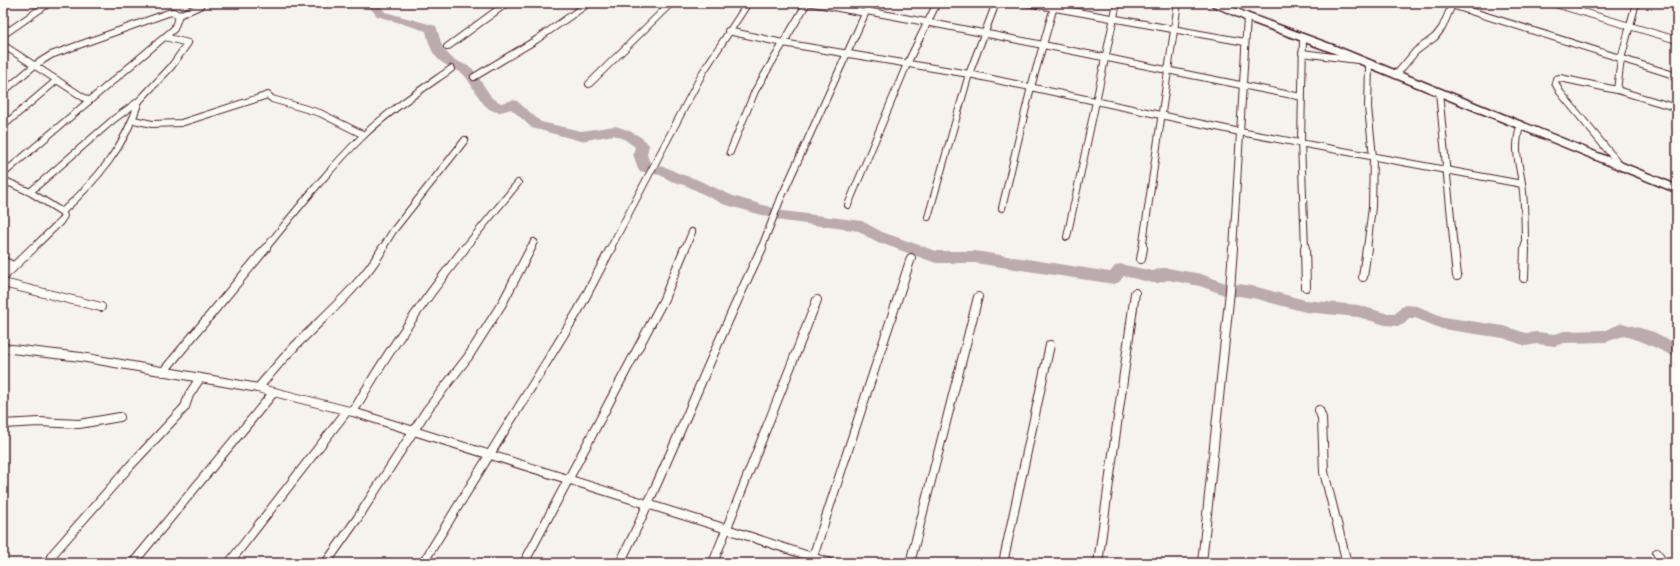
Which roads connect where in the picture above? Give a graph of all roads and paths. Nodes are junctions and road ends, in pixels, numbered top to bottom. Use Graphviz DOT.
graph roads {
  1 [pos="48,3"];
  2 [pos="202,3"];
  3 [pos="507,3"];
  4 [pos="589,3"];
  5 [pos="671,3"];
  6 [pos="748,3"];
  7 [pos="807,3"];
  8 [pos="812,3"];
  9 [pos="870,3"];
  10 [pos="937,3"];
  11 [pos="996,3"];
  12 [pos="1027,3"];
  13 [pos="1116,3"];
  14 [pos="1178,3"];
  15 [pos="1215,3"];
  16 [pos="1445,3"];
  17 [pos="1552,3"];
  18 [pos="1636,3"];
  19 [pos="1054,5"];
  20 [pos="1223,5"];
  21 [pos="1452,5"];
  22 [pos="865,12"];
  23 [pos="179,15"];
  24 [pos="1247,17"];
  25 [pos="1113,19"];
  26 [pos="928,23"];
  27 [pos="3,24"];
  28 [pos="1630,26"];
  29 [pos="1175,30"];
  30 [pos="8,31"];
  31 [pos="728,31"];
  32 [pos="985,32"];
  33 [pos="3,35"];
  34 [pos="165,37"];
  35 [pos="1303,38"];
  36 [pos="1677,40"];
  37 [pos="1245,42"];
  38 [pos="783,43"];
  39 [pos="3,45"];
  40 [pos="1043,45"];
  41 [pos="447,47"];
  42 [pos="846,53"];
  43 [pos="1302,53"];
  44 [pos="1105,58"];
  45 [pos="1621,59"];
  46 [pos="1359,60"];
  47 [pos="907,64"];
  48 [pos="1370,64"];
  49 [pos="35,65"];
  50 [pos="451,69"];
  51 [pos="1169,71"];
  52 [pos="969,74"];
  53 [pos="1396,75"];
  54 [pos="1677,76"];
  55 [pos="474,78"];
  56 [pos="57,80"];
  57 [pos="589,84"];
  58 [pos="1243,86"];
  59 [pos="1031,87"];
  60 [pos="1617,90"];
  61 [pos="3,92"];
  62 [pos="1439,92"];
  63 [pos="1302,96"];
  64 [pos="89,101"];
  65 [pos="139,101"];
  66 [pos="1097,101"];
  67 [pos="1677,108"];
  68 [pos="1162,114"];
  69 [pos="134,120"];
  70 [pos="1520,125"];
  71 [pos="3,126"];
  72 [pos="1240,132"];
  73 [pos="364,135"];
  74 [pos="465,140"];
  75 [pos="1301,142"];
  76 [pos="730,152"];
  77 [pos="1373,157"];
  78 [pos="1620,166"];
  79 [pos="1447,170"];
  80 [pos="3,174"];
  81 [pos="3,180"];
  82 [pos="518,183"];
  83 [pos="1522,184"];
  84 [pos="1677,189"];
  85 [pos="30,192"];
  86 [pos="848,206"];
  87 [pos="1002,208"];
  88 [pos="62,212"];
  89 [pos="928,217"];
  90 [pos="692,232"];
  91 [pos="1066,237"];
  92 [pos="534,242"];
  93 [pos="911,258"];
  94 [pos="1141,259"];
  95 [pos="3,261"];
  96 [pos="13,266"];
  97 [pos="1457,276"];
  98 [pos="3,277"];
  99 [pos="1363,278"];
  100 [pos="1524,278"];
  101 [pos="3,283"];
  102 [pos="1306,287"];
  103 [pos="1135,293"];
  104 [pos="978,297"];
  105 [pos="817,300"];
  106 [pos="101,307"];
  107 [pos="1050,346"];
  108 [pos="3,348"];
  109 [pos="163,372"];
  110 [pos="200,378"];
  111 [pos="258,388"];
  112 [pos="274,392"];
  113 [pos="1318,410"];
  114 [pos="350,411"];
  115 [pos="120,417"];
  116 [pos="3,424"];
  117 [pos="413,432"];
  118 [pos="489,454"];
  119 [pos="569,479"];
  120 [pos="649,504"];
  121 [pos="727,529"];
  122 [pos="1657,553"];
  123 [pos="812,560"];
  124 [pos="48,563"];
  125 [pos="134,563"];
  126 [pos="229,563"];
  127 [pos="326,563"];
  128 [pos="423,563"];
  129 [pos="524,563"];
  130 [pos="620,563"];
  131 [pos="713,563"];
  132 [pos="830,563"];
  133 [pos="910,563"];
  134 [pos="1002,563"];
  135 [pos="1098,563"];
  136 [pos="1202,563"];
  137 [pos="1347,563"];
  138 [pos="1663,563"];
  1 -- 30 [label="street"];
  2 -- 23 [label="street"];
  3 -- 41 [label="street"];
  4 -- 55 [label="street"];
  5 -- 57 [label="street"];
  6 -- 31 [label="street"];
  7 -- 38 [label="street"];
  8 -- 22 [label="street"];
  9 -- 22 [label="street"];
  10 -- 26 [label="street"];
  11 -- 32 [label="street"];
  12 -- 19 [label="street"];
  13 -- 25 [label="street"];
  14 -- 29 [label="street"];
  15 -- 20 [label="street"];
  16 -- 21 [label="street"];
  17 -- 28 [label="street"];
  18 -- 28 [label="street"];
  19 -- 25 [label="street"];
  19 -- 40 [label="street"];
  20 -- 24 [label="street"];
  21 -- 45 [label="street"];
  21 -- 53 [label="street"];
  22 -- 26 [label="street"];
  22 -- 42 [label="street"];
  23 -- 34 [label="street"];
  23 -- 49 [label="street"];
  24 -- 35 [label="street"];
  24 -- 37 [label="street"];
  25 -- 29 [label="street"];
  25 -- 44 [label="street"];
  26 -- 32 [label="street"];
  26 -- 47 [label="street"];
  27 -- 30 [label="street"];
  28 -- 36 [label="street"];
  28 -- 45 [label="street"];
  29 -- 37 [label="street"];
  29 -- 51 [label="street"];
  30 -- 33 [label="street"];
  31 -- 38 [label="street"];
  31 -- 118 [label="street"];
  32 -- 40 [label="street"];
  32 -- 52 [label="street"];
  34 -- 64 [label="street"];
  34 -- 65 [label="street"];
  35 -- 43 [label="street"];
  35 -- 46 [label="street"];
  37 -- 58 [label="street"];
  38 -- 42 [label="street"];
  38 -- 76 [label="street"];
  39 -- 49 [label="street"];
  40 -- 44 [label="street"];
  40 -- 59 [label="street"];
  42 -- 47 [label="street"];
  42 -- 120 [label="street"];
  43 -- 46 [label="street"];
  43 -- 63 [label="street"];
  44 -- 51 [label="street"];
  44 -- 66 [label="street"];
  45 -- 54 [label="street"];
  45 -- 60 [label="street"];
  46 -- 48 [label="street"];
  47 -- 52 [label="street"];
  47 -- 86 [label="street"];
  48 -- 53 [label="street"];
  48 -- 77 [label="street"];
  49 -- 56 [label="street"];
  49 -- 61 [label="street"];
  50 -- 73 [label="street"];
  51 -- 58 [label="street"];
  51 -- 68 [label="street"];
  52 -- 59 [label="street"];
  52 -- 89 [label="street"];
  53 -- 62 [label="street"];
  56 -- 64 [label="street"];
  56 -- 71 [label="street"];
  58 -- 63 [label="street"];
  58 -- 72 [label="street"];
  59 -- 66 [label="street"];
  59 -- 87 [label="street"];
  60 -- 67 [label="street"];
  60 -- 78 [label="street"];
  62 -- 70 [label="street"];
  62 -- 79 [label="street"];
  63 -- 75 [label="street"];
  64 -- 80 [label="street"];
  65 -- 69 [label="street"];
  65 -- 85 [label="street"];
  66 -- 68 [label="street"];
  66 -- 91 [label="street"];
  68 -- 72 [label="street"];
  68 -- 94 [label="street"];
  69 -- 73 [label="street"];
  69 -- 88 [label="street"];
  70 -- 78 [label="street"];
  70 -- 83 [label="street"];
  72 -- 75 [label="street"];
  72 -- 136 [label="street"];
  73 -- 109 [label="street"];
  74 -- 111 [label="street"];
  75 -- 77 [label="street"];
  75 -- 102 [label="street"];
  77 -- 79 [label="street"];
  77 -- 99 [label="street"];
  78 -- 84 [label="street"];
  79 -- 83 [label="street"];
  79 -- 97 [label="street"];
  81 -- 85 [label="street"];
  82 -- 114 [label="street"];
  83 -- 100 [label="street"];
  85 -- 88 [label="street"];
  88 -- 96 [label="street"];
  90 -- 119 [label="street"];
  92 -- 117 [label="street"];
  93 -- 123 [label="street"];
  95 -- 96 [label="street"];
  96 -- 98 [label="street"];
  101 -- 106 [label="street"];
  103 -- 135 [label="street"];
  104 -- 133 [label="street"];
  105 -- 121 [label="street"];
  107 -- 134 [label="street"];
  108 -- 109 [label="street"];
  109 -- 110 [label="street"];
  110 -- 111 [label="street"];
  110 -- 124 [label="street"];
  111 -- 112 [label="street"];
  112 -- 114 [label="street"];
  112 -- 125 [label="street"];
  113 -- 137 [label="street"];
  114 -- 117 [label="street"];
  114 -- 126 [label="street"];
  115 -- 116 [label="street"];
  117 -- 118 [label="street"];
  117 -- 127 [label="street"];
  118 -- 119 [label="street"];
  118 -- 128 [label="street"];
  119 -- 120 [label="street"];
  119 -- 129 [label="street"];
  120 -- 121 [label="street"];
  120 -- 130 [label="street"];
  121 -- 123 [label="street"];
  121 -- 131 [label="street"];
  122 -- 138 [label="street"];
  123 -- 132 [label="street"];
}
